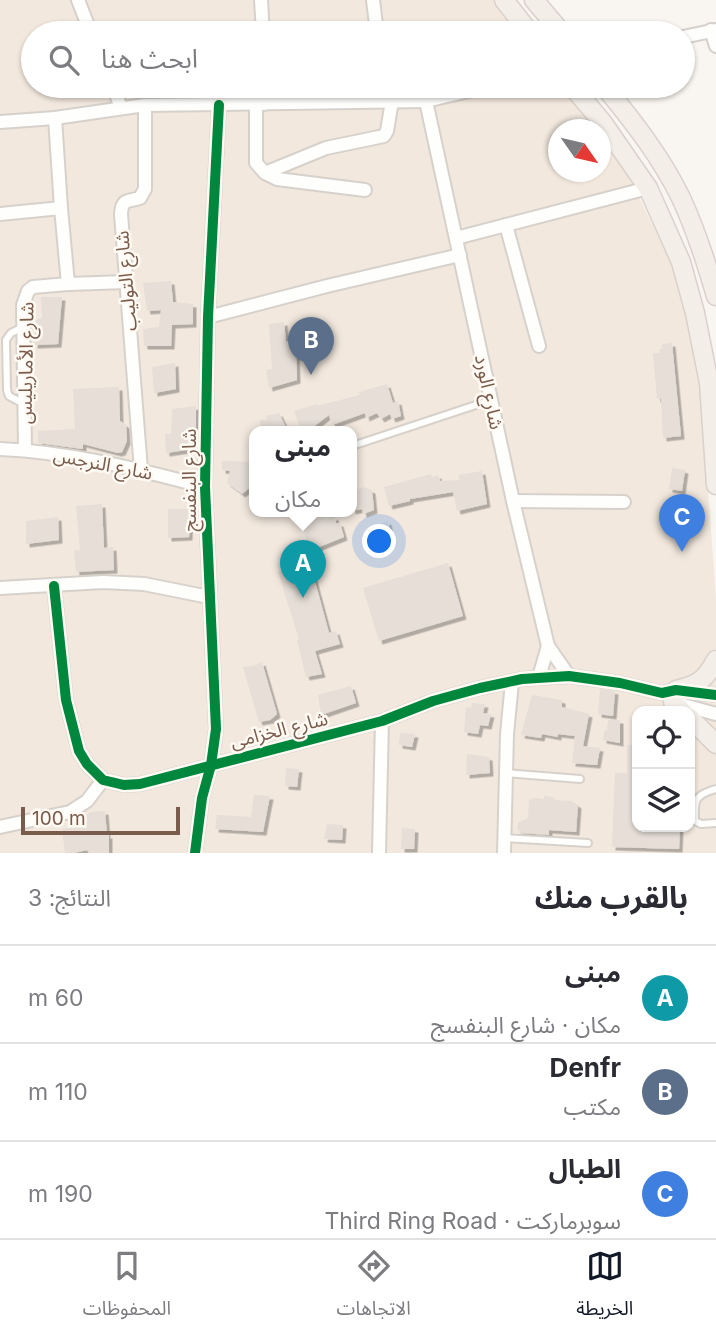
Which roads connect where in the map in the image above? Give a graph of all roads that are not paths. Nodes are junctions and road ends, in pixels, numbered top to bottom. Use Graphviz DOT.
graph roads {
  1 [pos="78,0"];
  2 [pos="261,0"];
  3 [pos="373,0"];
  4 [pos="504,0"];
  5 [pos="539,3"];
  6 [pos="86,21"];
  7 [pos="262,21"];
  8 [pos="376,21"];
  9 [pos="521,21"];
  10 [pos="553,21"];
  11 [pos="714,30"];
  12 [pos="695,34"];
  13 [pos="716,46"];
  14 [pos="117,98"];
  15 [pos="261,98"];
  16 [pos="405,98"];
  17 [pos="439,98"];
  18 [pos="582,98"];
  19 [pos="614,98"];
  20 [pos="408,100"];
  21 [pos="392,101"];
  22 [pos="426,101"];
  23 [pos="260,104"];
  24 [pos="145,105"];
  25 [pos="219,105"];
  26 [pos="121,108"];
  27 [pos="55,118"];
  28 [pos="0,122"];
  29 [pos="265,173"];
  30 [pos="648,188"];
  31 [pos="365,190"];
  32 [pos="61,208"];
  33 [pos="0,214"];
  34 [pos="506,225"];
  35 [pos="456,238"];
  36 [pos="460,255"];
  37 [pos="126,282"];
  38 [pos="68,284"];
  39 [pos="716,296"];
  40 [pos="208,317"];
  41 [pos="539,346"];
  42 [pos="491,400"];
  43 [pos="357,444"];
  44 [pos="0,449"];
  45 [pos="24,450"];
  46 [pos="141,470"];
  47 [pos="716,485"];
  48 [pos="205,487"];
  49 [pos="513,501"];
  50 [pos="624,502"];
  51 [pos="54,586"];
  52 [pos="0,588"];
  53 [pos="209,597"];
  54 [pos="548,646"];
  55 [pos="716,660"];
  56 [pos="569,676"];
  57 [pos="539,677"];
  58 [pos="512,682"];
  59 [pos="716,695"];
  60 [pos="673,699"];
  61 [pos="716,715"];
  62 [pos="382,721"];
  63 [pos="695,723"];
  64 [pos="716,744"];
  65 [pos="211,765"];
  66 [pos="506,773"];
  67 [pos="580,779"];
  68 [pos="103,780"];
  69 [pos="716,789"];
  70 [pos="716,823"];
  71 [pos="0,827"];
  72 [pos="505,838"];
  73 [pos="588,842"];
  74 [pos="195,853"];
  75 [pos="209,853"];
  76 [pos="379,853"];
  77 [pos="504,853"];
  1 -- 6 [label="street"];
  2 -- 7 [label="street"];
  3 -- 8 [label="street"];
  4 -- 9 [label="main road"];
  5 -- 10 [label="main road"];
  11 -- 12 [label="street"];
  11 -- 13 [label="street"];
  14 -- 26 [label="street"];
  15 -- 23 [label="street"];
  16 -- 20 [label="street"];
  17 -- 22 [label="street"];
  18 -- 30 [label="main road"];
  19 -- 39 [label="main road"];
  20 -- 21 [label="street"];
  20 -- 22 [label="street"];
  21 -- 23 [label="street"];
  21 -- 29 [label="street"];
  22 -- 35 [label="street, شارع الورد"];
  23 -- 25 [label="street"];
  23 -- 29 [label="street"];
  24 -- 25 [label="street"];
  24 -- 26 [label="street"];
  24 -- 37 [label="street, شارع التوليب"];
  25 -- 40 [label="street, شارع البنفسج"];
  26 -- 27 [label="street"];
  27 -- 28 [label="street"];
  27 -- 32 [label="street"];
  29 -- 31 [label="street"];
  30 -- 34 [label="street"];
  30 -- 47 [label="main road"];
  32 -- 33 [label="street"];
  32 -- 38 [label="street"];
  34 -- 35 [label="street"];
  34 -- 41 [label="street"];
  35 -- 36 [label="street, شارع الورد"];
  36 -- 40 [label="street"];
  36 -- 42 [label="street, شارع الورد"];
  37 -- 38 [label="street, شارع الأماريليس"];
  37 -- 46 [label="street, شارع التوليب"];
  38 -- 45 [label="street, شارع الأماريليس"];
  40 -- 48 [label="street, شارع البنفسج"];
  42 -- 43 [label="lane"];
  42 -- 49 [label="street, شارع الورد"];
  44 -- 45 [label="street, شارع النرجس"];
  45 -- 46 [label="street, شارع النرجس"];
  46 -- 48 [label="street, شارع النرجس"];
  48 -- 53 [label="street, شارع البنفسج"];
  49 -- 50 [label="street"];
  49 -- 54 [label="street, شارع الورد"];
  51 -- 52 [label="street"];
  51 -- 53 [label="street"];
  51 -- 68 [label="street"];
  53 -- 65 [label="street, شارع البنفسج"];
  54 -- 56 [label="street, شارع الورد"];
  54 -- 57 [label="street"];
  55 -- 60 [label="main road"];
  56 -- 57 [label="street, شارع الخزامى"];
  56 -- 60 [label="street, شارع الخزامى"];
  57 -- 58 [label="street, شارع الخزامى"];
  58 -- 62 [label="street, شارع الخزامى"];
  58 -- 66 [label="street"];
  59 -- 60 [label="street"];
  60 -- 61 [label="street"];
  62 -- 65 [label="street, شارع الخزامى"];
  62 -- 76 [label="street"];
  63 -- 64 [label="main road"];
  65 -- 68 [label="street, شارع الخزامى"];
  65 -- 74 [label="street, شارع البنفسج"];
  66 -- 67 [label="lane"];
  66 -- 72 [label="street"];
  68 -- 71 [label="street"];
  69 -- 70 [label="lane"];
  72 -- 73 [label="lane"];
  72 -- 77 [label="street"];
  74 -- 75 [label="street"];
}
